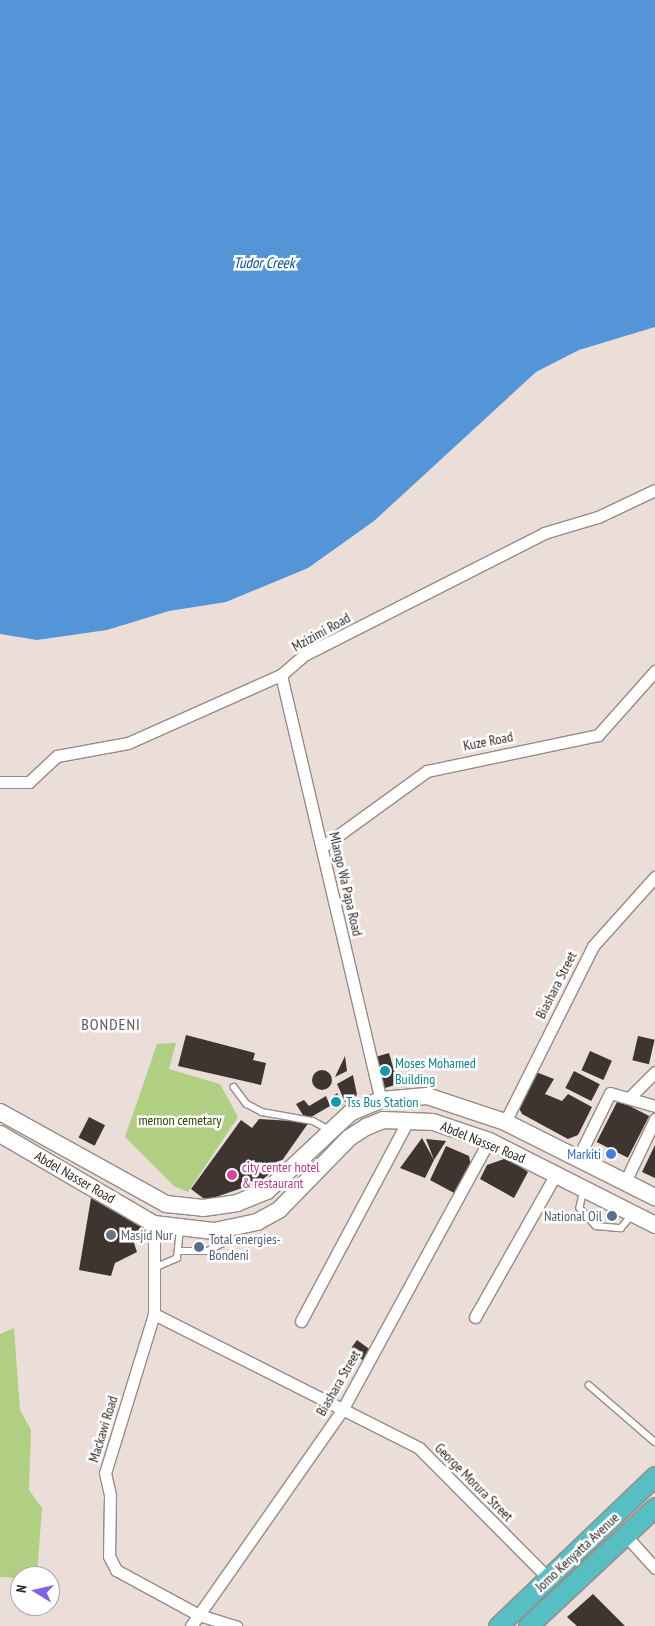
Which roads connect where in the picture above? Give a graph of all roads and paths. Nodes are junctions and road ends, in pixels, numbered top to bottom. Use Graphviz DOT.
graph roads {
  1 [pos="655,490"];
  2 [pos="655,671"];
  3 [pos="281,675"];
  4 [pos="0,782"];
  5 [pos="322,847"];
  6 [pos="655,877"];
  7 [pos="655,1072"];
  8 [pos="234,1087"];
  9 [pos="631,1096"];
  10 [pos="380,1100"];
  11 [pos="655,1106"];
  12 [pos="0,1112"];
  13 [pos="409,1119"];
  14 [pos="655,1119"];
  15 [pos="505,1122"];
  16 [pos="329,1130"];
  17 [pos="0,1134"];
  18 [pos="489,1141"];
  19 [pos="578,1158"];
  20 [pos="556,1174"];
  21 [pos="625,1182"];
  22 [pos="584,1188"];
  23 [pos="655,1197"];
  24 [pos="633,1214"];
  25 [pos="154,1224"];
  26 [pos="655,1225"];
  27 [pos="230,1228"];
  28 [pos="180,1230"];
  29 [pos="179,1251"];
  30 [pos="154,1268"];
  31 [pos="154,1314"];
  32 [pos="475,1317"];
  33 [pos="301,1321"];
  34 [pos="589,1385"];
  35 [pos="341,1412"];
  36 [pos="655,1442"];
  37 [pos="655,1476"];
  38 [pos="655,1507"];
  39 [pos="627,1537"];
  40 [pos="655,1568"];
  41 [pos="548,1578"];
  42 [pos="200,1616"];
  43 [pos="191,1626"];
  44 [pos="236,1626"];
  45 [pos="498,1626"];
  46 [pos="528,1626"];
  1 -- 3 [label="street, Mzizimi Road"];
  2 -- 5 [label="street, Kuze Road"];
  3 -- 4 [label="street, Mzizimi Road"];
  3 -- 5 [label="street, Mlango Wa Papa Road"];
  5 -- 10 [label="street, Mlango Wa Papa Road"];
  6 -- 15 [label="street, Biashara Street"];
  7 -- 9 [label="street"];
  8 -- 16 [label="lane"];
  9 -- 11 [label="street"];
  9 -- 19 [label="street"];
  10 -- 15 [label="main road, Abdel Nasser Road"];
  10 -- 16 [label="main road, Abdel Nasser Road"];
  12 -- 16 [label="main road, Abdel Nasser Road"];
  13 -- 18 [label="main road, Abdel Nasser Road"];
  13 -- 27 [label="main road, Abdel Nasser Road"];
  13 -- 33 [label="street"];
  14 -- 21 [label="street"];
  15 -- 19 [label="main road, Abdel Nasser Road"];
  17 -- 25 [label="main road, Abdel Nasser Road"];
  18 -- 20 [label="main road, Abdel Nasser Road"];
  18 -- 35 [label="street, Biashara Street"];
  19 -- 21 [label="main road, Abdel Nasser Road"];
  20 -- 22 [label="main road, Abdel Nasser Road"];
  20 -- 32 [label="street"];
  21 -- 23 [label="main road, Abdel Nasser Road"];
  22 -- 24 [label="main road, Abdel Nasser Road"];
  22 -- 24 [label="lane"];
  24 -- 26 [label="main road, Abdel Nasser Road"];
  25 -- 28 [label="main road, Abdel Nasser Road"];
  25 -- 30 [label="street, Mackawi Road"];
  27 -- 28 [label="main road, Abdel Nasser Road"];
  27 -- 29 [label="lane"];
  28 -- 29 [label="lane"];
  29 -- 30 [label="lane"];
  30 -- 31 [label="street, Mackawi Road"];
  31 -- 35 [label="street, George Morura Street"];
  31 -- 42 [label="street, Mackawi Road"];
  34 -- 36 [label="lane"];
  35 -- 41 [label="street, George Morura Street"];
  35 -- 42 [label="street, Biashara Street"];
  37 -- 41 [label="highway, Jomo Kenyatta Avenue"];
  38 -- 39 [label="highway, Jomo Kenyatta Avenue"];
  39 -- 40 [label="street"];
  39 -- 46 [label="highway, Jomo Kenyatta Avenue"];
  41 -- 45 [label="highway, Jomo Kenyatta Avenue"];
  42 -- 43 [label="street, Biashara Street"];
  42 -- 44 [label="street, Mackawi Road"];
}
